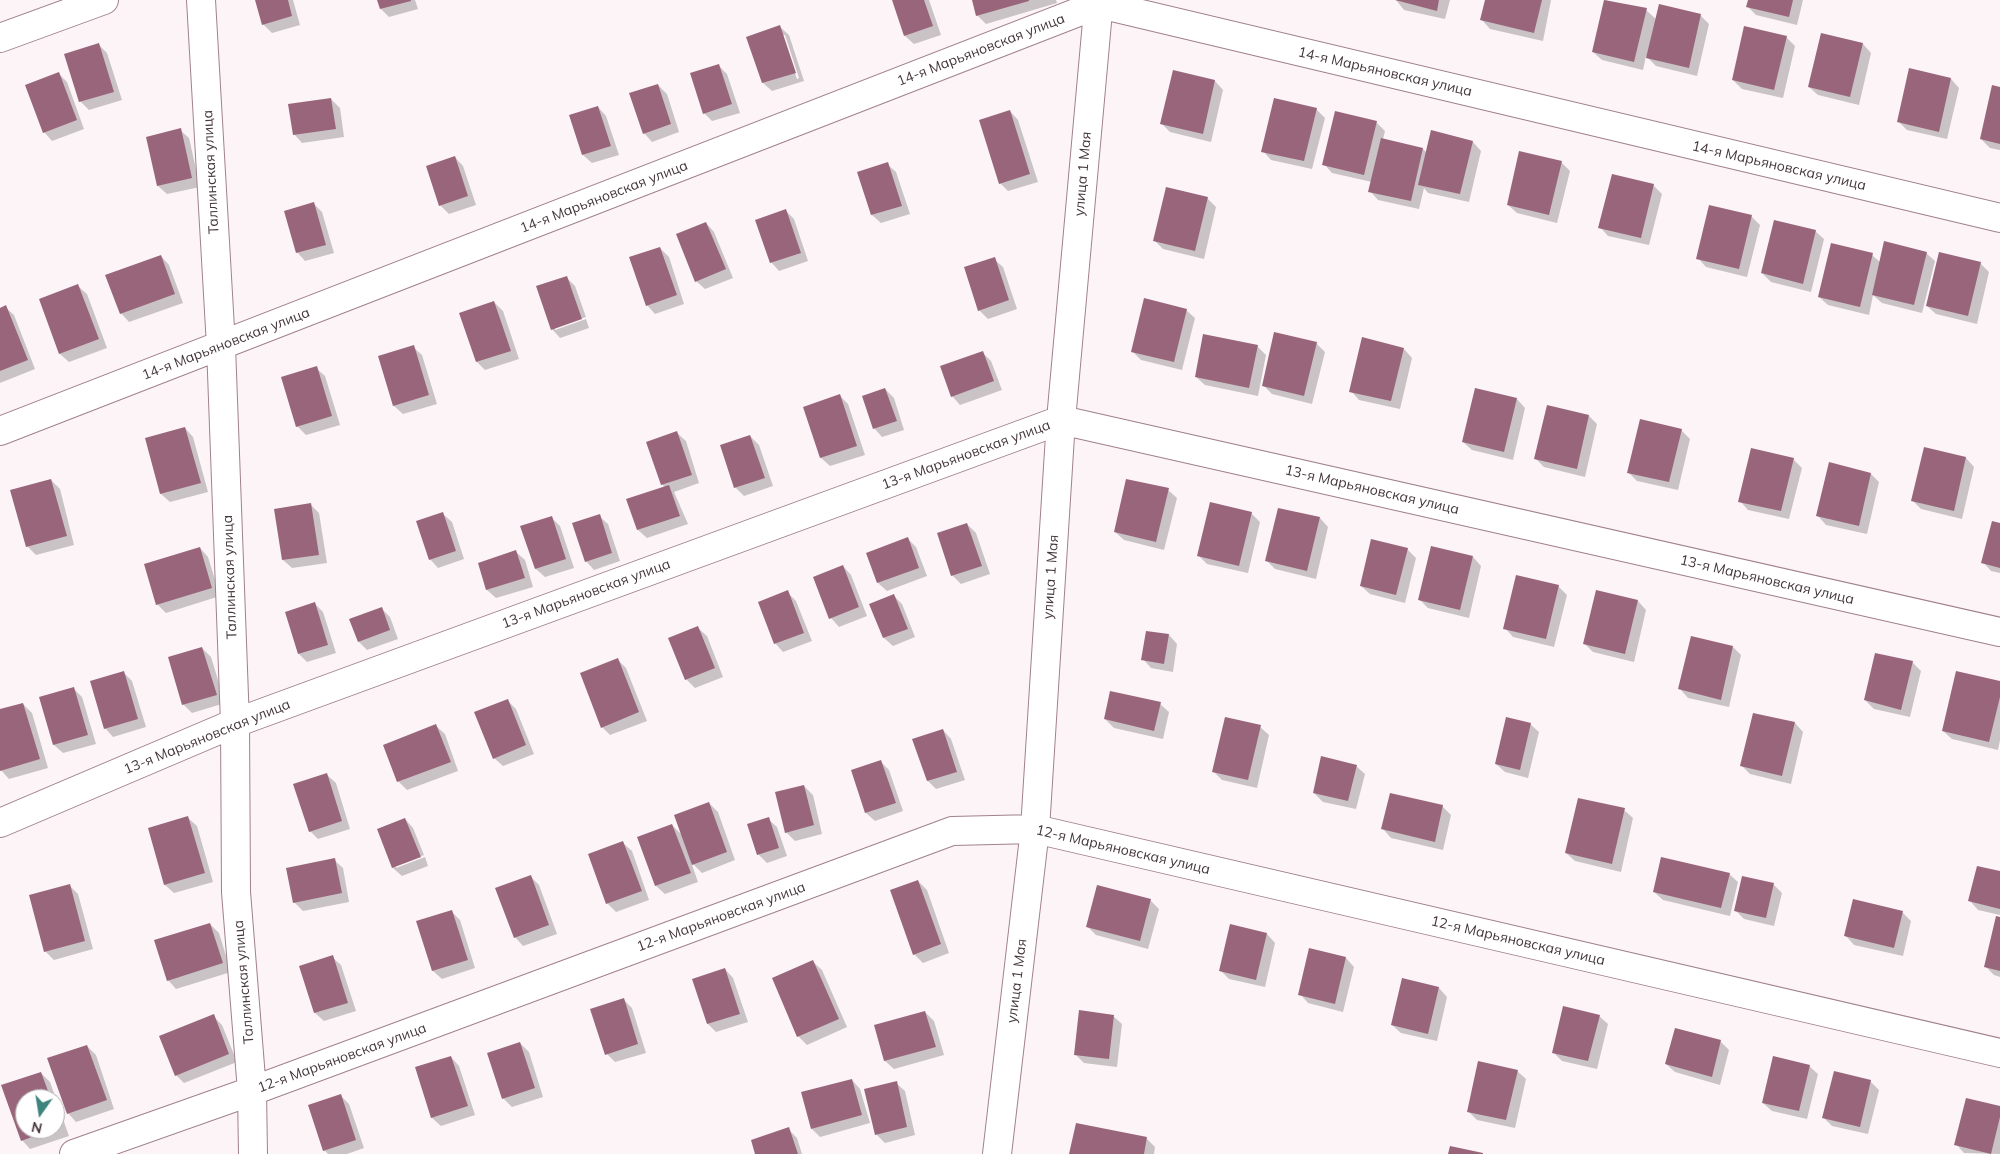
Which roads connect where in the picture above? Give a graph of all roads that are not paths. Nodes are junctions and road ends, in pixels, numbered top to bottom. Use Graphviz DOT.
graph roads {
  1 [pos="104,0"];
  2 [pos="201,0"];
  3 [pos="1099,2"];
  4 [pos="0,38"];
  5 [pos="2000,218"];
  6 [pos="221,346"];
  7 [pos="1060,420"];
  8 [pos="0,431"];
  9 [pos="2000,632"];
  10 [pos="235,722"];
  11 [pos="0,823"];
  12 [pos="1035,829"];
  13 [pos="2000,1053"];
  14 [pos="252,1091"];
  15 [pos="74,1154"];
  16 [pos="253,1154"];
  17 [pos="997,1154"];
  1 -- 4 [label="street"];
  2 -- 6 [label="street, Таллинская улица"];
  3 -- 5 [label="street, 14-я Марьяновская улица"];
  3 -- 6 [label="street, 14-я Марьяновская улица"];
  3 -- 7 [label="street, улица 1 Мая"];
  6 -- 8 [label="street, 14-я Марьяновская улица"];
  6 -- 10 [label="street, Таллинская улица"];
  7 -- 9 [label="street, 13-я Марьяновская улица"];
  7 -- 10 [label="street, 13-я Марьяновская улица"];
  7 -- 12 [label="street, улица 1 Мая"];
  10 -- 11 [label="street, 13-я Марьяновская улица"];
  10 -- 14 [label="street, Таллинская улица"];
  12 -- 13 [label="street, 12-я Марьяновская улица"];
  12 -- 14 [label="street, 12-я Марьяновская улица"];
  12 -- 17 [label="street, улица 1 Мая"];
  14 -- 15 [label="street, 12-я Марьяновская улица"];
  14 -- 16 [label="street, Таллинская улица"];
}
